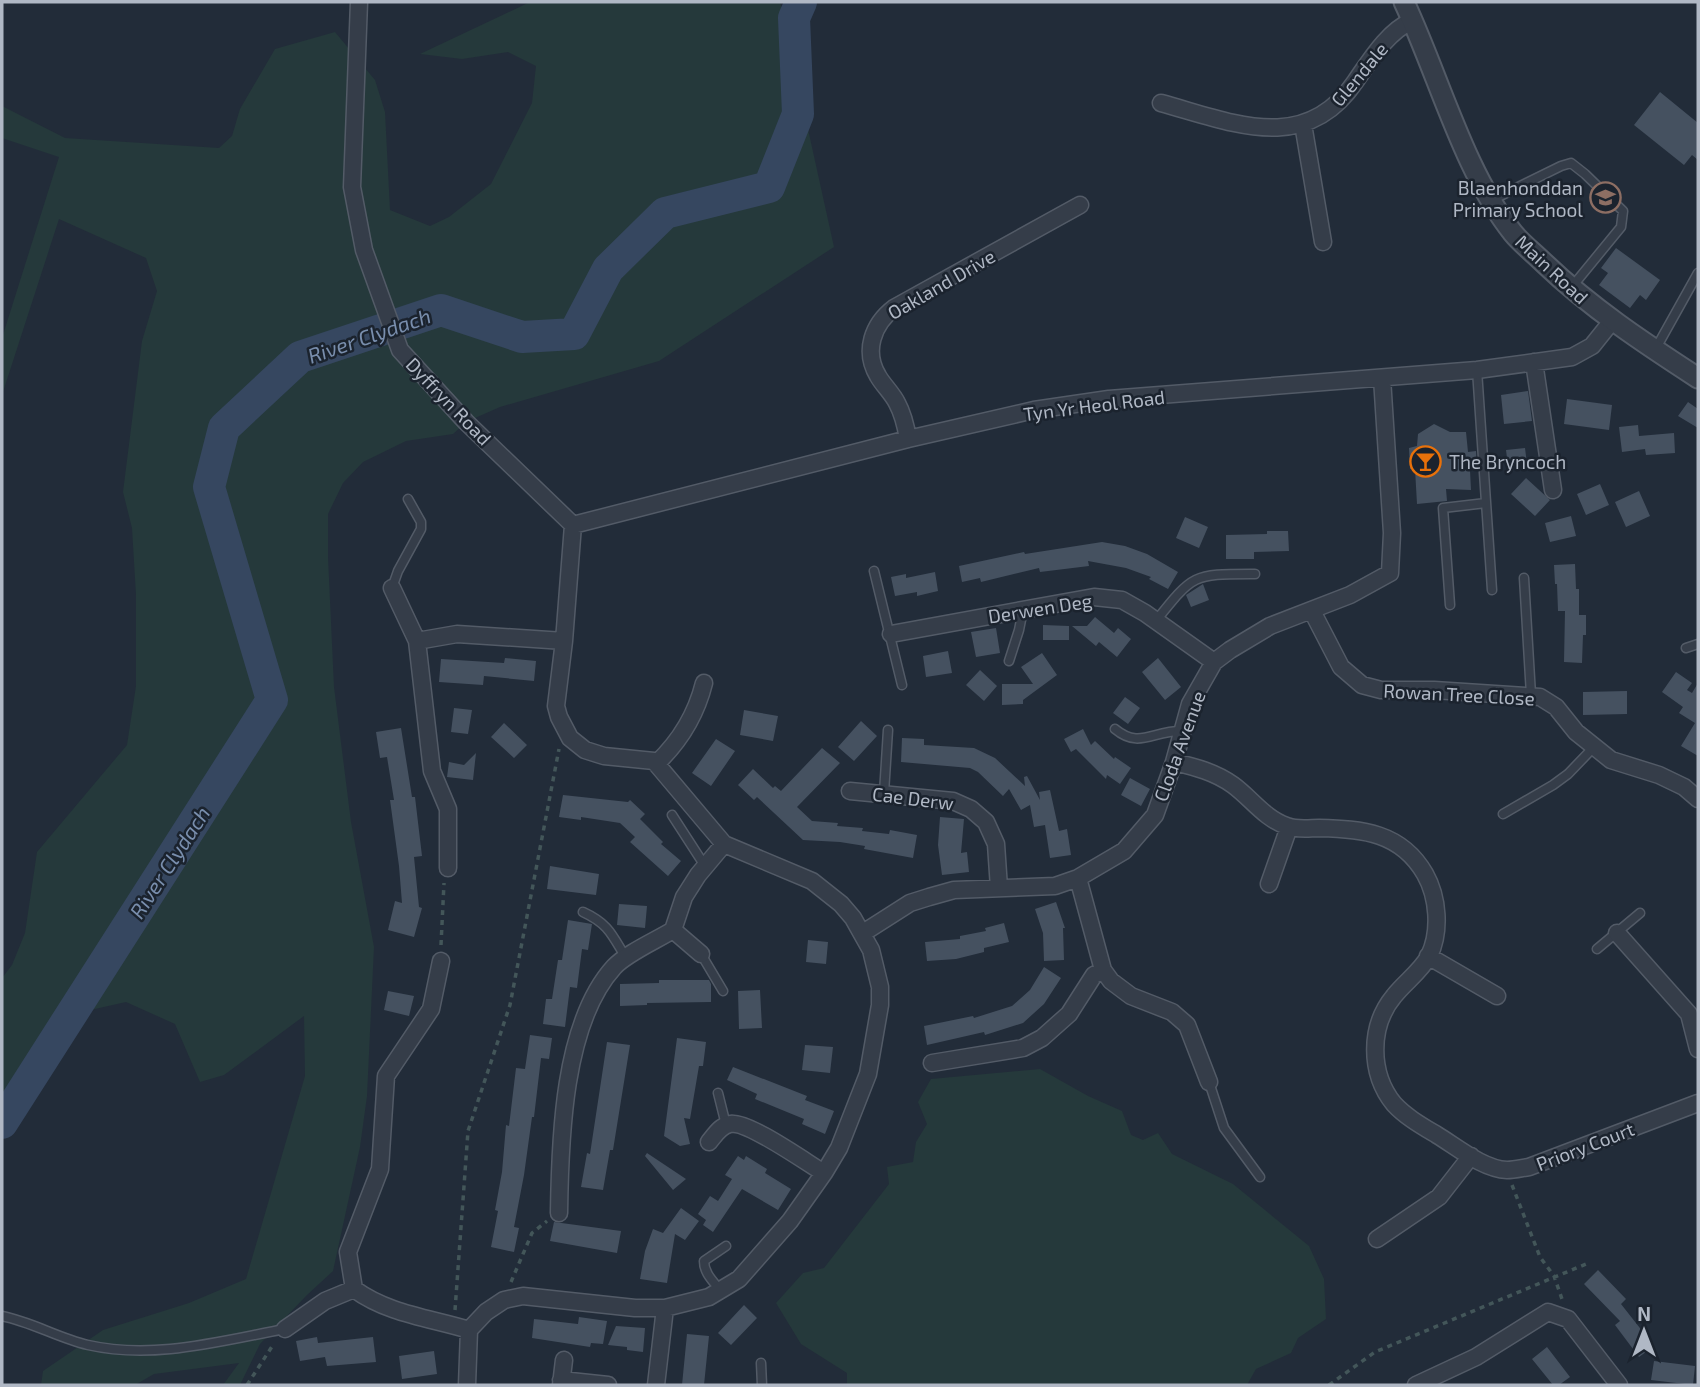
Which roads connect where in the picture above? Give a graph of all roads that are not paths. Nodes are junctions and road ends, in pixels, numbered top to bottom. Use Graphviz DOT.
graph roads {
  1 [pos="359,2"];
  2 [pos="1404,2"];
  3 [pos="1413,20"];
  4 [pos="1161,103"];
  5 [pos="1303,124"];
  6 [pos="1492,201"];
  7 [pos="1080,205"];
  8 [pos="1323,242"];
  9 [pos="1698,273"];
  10 [pos="1571,288"];
  11 [pos="1612,321"];
  12 [pos="1655,350"];
  13 [pos="1534,362"];
  14 [pos="1477,370"];
  15 [pos="1382,378"];
  16 [pos="1698,378"];
  17 [pos="908,439"];
  18 [pos="1553,490"];
  19 [pos="408,499"];
  20 [pos="1486,503"];
  21 [pos="573,525"];
  22 [pos="874,571"];
  23 [pos="1255,574"];
  24 [pos="1524,578"];
  25 [pos="392,588"];
  26 [pos="1492,590"];
  27 [pos="1450,605"];
  28 [pos="1023,610"];
  29 [pos="1312,611"];
  30 [pos="1155,622"];
  31 [pos="891,634"];
  32 [pos="417,641"];
  33 [pos="564,641"];
  34 [pos="1698,644"];
  35 [pos="1686,648"];
  36 [pos="1009,662"];
  37 [pos="1214,662"];
  38 [pos="704,683"];
  39 [pos="902,685"];
  40 [pos="1531,695"];
  41 [pos="1115,729"];
  42 [pos="888,730"];
  43 [pos="1181,731"];
  44 [pos="1593,748"];
  45 [pos="1174,762"];
  46 [pos="657,763"];
  47 [pos="850,791"];
  48 [pos="884,793"];
  49 [pos="1698,799"];
  50 [pos="1503,814"];
  51 [pos="672,815"];
  52 [pos="1289,827"];
  53 [pos="724,844"];
  54 [pos="705,866"];
  55 [pos="448,867"];
  56 [pos="1078,878"];
  57 [pos="1269,884"];
  58 [pos="999,888"];
  59 [pos="583,912"];
  60 [pos="1640,913"];
  61 [pos="673,930"];
  62 [pos="863,933"];
  63 [pos="1617,933"];
  64 [pos="1597,949"];
  65 [pos="701,954"];
  66 [pos="1428,957"];
  67 [pos="626,958"];
  68 [pos="441,961"];
  69 [pos="1103,970"];
  70 [pos="723,991"];
  71 [pos="1497,996"];
  72 [pos="1698,1049"];
  73 [pos="932,1063"];
  74 [pos="1209,1082"];
  75 [pos="718,1093"];
  76 [pos="1698,1103"];
  77 [pos="726,1125"];
  78 [pos="709,1142"];
  79 [pos="1471,1156"];
  80 [pos="824,1174"];
  81 [pos="1260,1177"];
  82 [pos="559,1213"];
  83 [pos="1377,1239"];
  84 [pos="726,1245"];
  85 [pos="354,1289"];
  86 [pos="720,1290"];
  87 [pos="664,1308"];
  88 [pos="2,1316"];
  89 [pos="461,1328"];
  90 [pos="285,1329"];
  91 [pos="564,1360"];
  92 [pos="761,1363"];
  93 [pos="561,1383"];
  94 [pos="467,1385"];
  95 [pos="608,1385"];
  96 [pos="656,1385"];
  97 [pos="762,1385"];
  98 [pos="1416,1385"];
  99 [pos="1619,1385"];
  1 -- 21 [label="street, Dyffryn Road"];
  2 -- 3 [label="street, Main Road"];
  3 -- 5 [label="street, Glendale"];
  3 -- 6 [label="street, Main Road"];
  4 -- 5 [label="street, Glendale"];
  5 -- 8 [label="street"];
  6 -- 10 [label="street, Main Road"];
  6 -- 10 [label="lane"];
  7 -- 17 [label="street, Oakland Drive"];
  9 -- 12 [label="lane"];
  10 -- 11 [label="street, Main Road"];
  11 -- 12 [label="street, Main Road"];
  11 -- 13 [label="street, Tyn Yr Heol Road"];
  12 -- 16 [label="street, Main Road"];
  13 -- 14 [label="street, Tyn Yr Heol Road"];
  13 -- 18 [label="street"];
  14 -- 15 [label="street, Tyn Yr Heol Road"];
  14 -- 20 [label="lane"];
  15 -- 17 [label="street, Tyn Yr Heol Road"];
  15 -- 29 [label="street, Cloda Avenue"];
  17 -- 21 [label="street, Tyn Yr Heol Road"];
  19 -- 25 [label="lane"];
  20 -- 26 [label="lane"];
  20 -- 27 [label="lane"];
  21 -- 33 [label="street"];
  22 -- 31 [label="lane"];
  23 -- 30 [label="lane"];
  24 -- 40 [label="lane"];
  25 -- 32 [label="street"];
  28 -- 30 [label="street, Derwen Deg"];
  28 -- 31 [label="street, Derwen Deg"];
  28 -- 36 [label="lane"];
  29 -- 37 [label="street, Cloda Avenue"];
  29 -- 40 [label="street, Rowan Tree Close"];
  30 -- 37 [label="street, Derwen Deg"];
  31 -- 39 [label="lane"];
  32 -- 33 [label="street"];
  32 -- 55 [label="street"];
  33 -- 46 [label="street"];
  34 -- 35 [label="lane"];
  37 -- 43 [label="street, Cloda Avenue"];
  38 -- 46 [label="street"];
  40 -- 44 [label="street, Rowan Tree Close"];
  41 -- 43 [label="lane"];
  42 -- 48 [label="lane"];
  43 -- 45 [label="street, Cloda Avenue"];
  44 -- 49 [label="street, Rowan Tree Close"];
  44 -- 50 [label="lane"];
  45 -- 52 [label="street"];
  45 -- 56 [label="street, Cloda Avenue"];
  46 -- 53 [label="street"];
  47 -- 48 [label="street, Cae Derw"];
  48 -- 58 [label="street, Cae Derw"];
  51 -- 54 [label="lane"];
  52 -- 57 [label="street"];
  52 -- 66 [label="street"];
  53 -- 54 [label="street"];
  53 -- 62 [label="street"];
  54 -- 61 [label="street"];
  56 -- 58 [label="street, Cloda Avenue"];
  56 -- 69 [label="street"];
  58 -- 62 [label="street, Cloda Avenue"];
  59 -- 67 [label="lane"];
  60 -- 63 [label="lane"];
  61 -- 65 [label="street"];
  61 -- 67 [label="street"];
  62 -- 80 [label="street"];
  63 -- 64 [label="lane"];
  63 -- 72 [label="street"];
  65 -- 70 [label="lane"];
  66 -- 71 [label="street"];
  66 -- 79 [label="street"];
  67 -- 82 [label="street"];
  68 -- 85 [label="street"];
  69 -- 73 [label="street"];
  69 -- 74 [label="street"];
  74 -- 81 [label="lane"];
  75 -- 77 [label="lane"];
  76 -- 79 [label="street, Priory Court"];
  77 -- 78 [label="street"];
  77 -- 80 [label="street"];
  79 -- 83 [label="street"];
  80 -- 86 [label="street"];
  84 -- 86 [label="lane"];
  85 -- 89 [label="street"];
  85 -- 90 [label="street"];
  86 -- 87 [label="street"];
  87 -- 89 [label="street"];
  87 -- 96 [label="street"];
  88 -- 90 [label="lane"];
  89 -- 94 [label="street"];
  91 -- 93 [label="street"];
  92 -- 97 [label="lane"];
  93 -- 95 [label="street"];
  98 -- 99 [label="street"];
}
